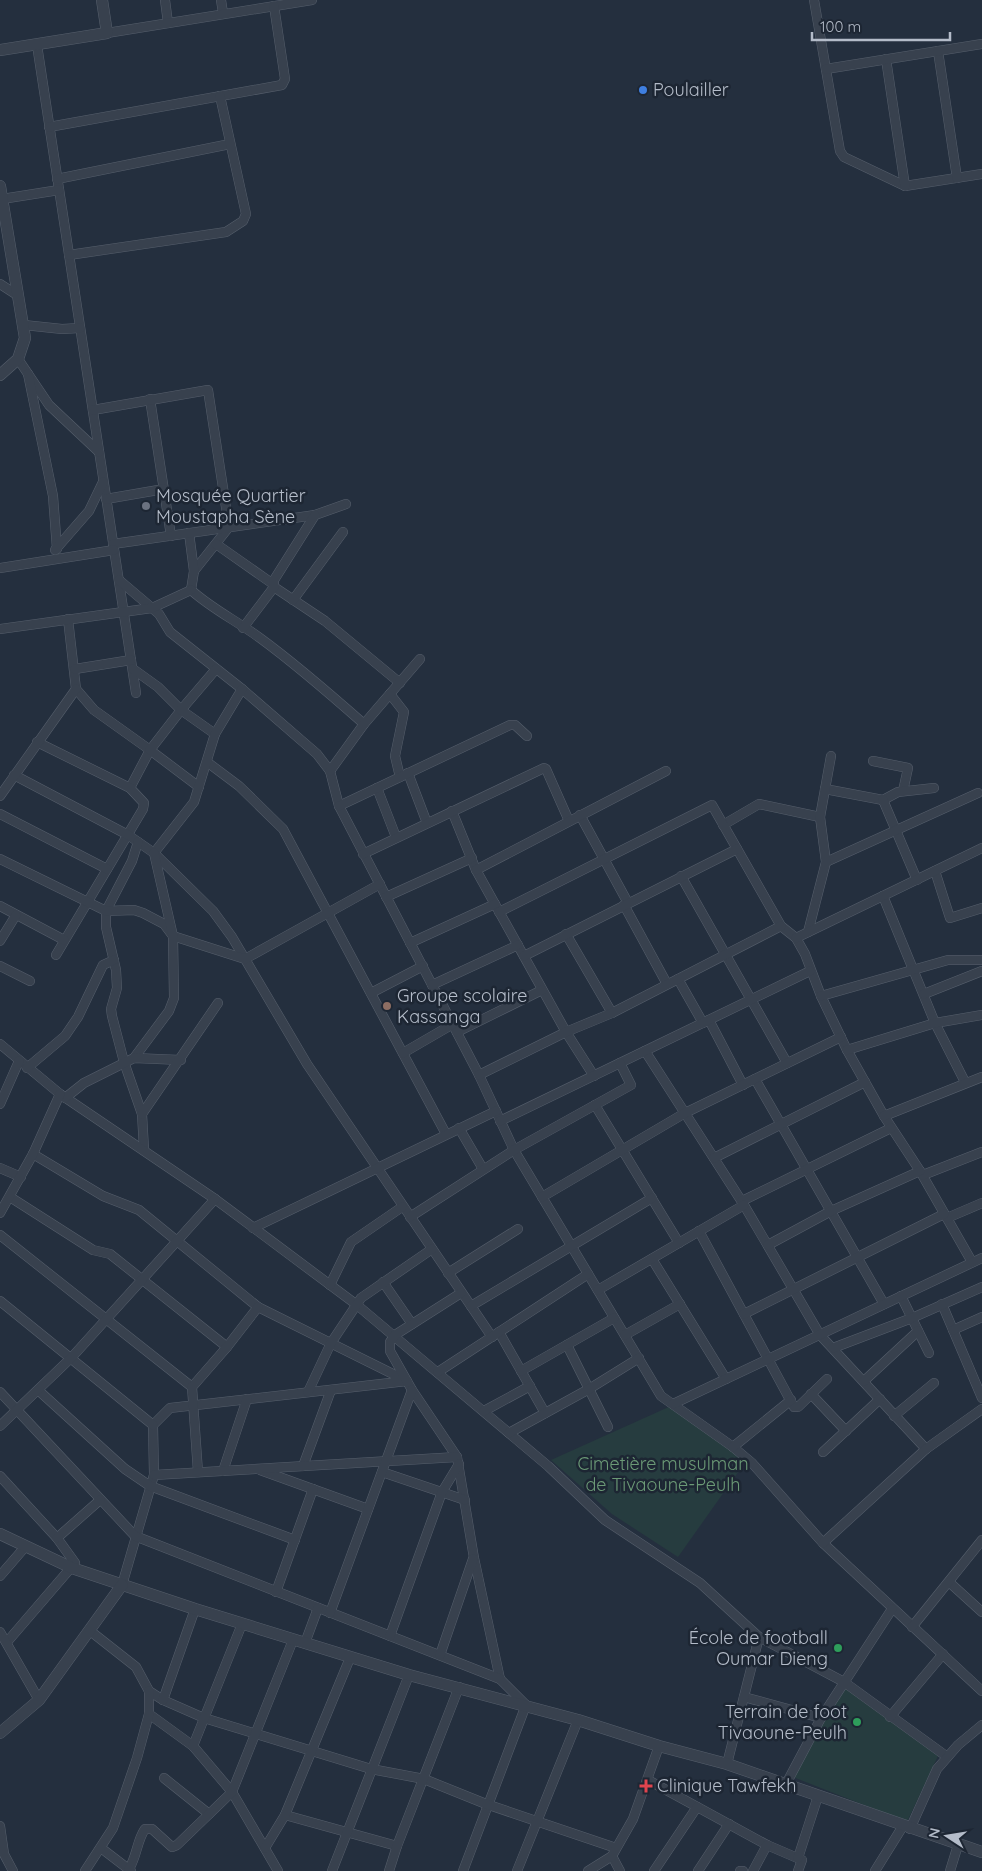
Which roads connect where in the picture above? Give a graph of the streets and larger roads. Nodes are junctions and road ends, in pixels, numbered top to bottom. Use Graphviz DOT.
graph roads {
  1 [pos="102,0"];
  2 [pos="164,0"];
  3 [pos="221,0"];
  4 [pos="312,0"];
  5 [pos="814,0"];
  6 [pos="277,4"];
  7 [pos="223,14"];
  8 [pos="168,23"];
  9 [pos="107,33"];
  10 [pos="982,44"];
  11 [pos="37,45"];
  12 [pos="0,50"];
  13 [pos="938,51"];
  14 [pos="886,59"];
  15 [pos="826,69"];
  16 [pos="220,96"];
  17 [pos="49,127"];
  18 [pos="230,144"];
  19 [pos="982,174"];
  20 [pos="957,178"];
  21 [pos="57,179"];
  22 [pos="0,186"];
  23 [pos="905,186"];
  24 [pos="59,190"];
  25 [pos="2,199"];
  26 [pos="69,255"];
  27 [pos="0,284"];
  28 [pos="17,295"];
  29 [pos="24,325"];
  30 [pos="80,328"];
  31 [pos="18,359"];
  32 [pos="28,374"];
  33 [pos="0,375"];
  34 [pos="150,399"];
  35 [pos="93,410"];
  36 [pos="99,452"];
  37 [pos="104,481"];
  38 [pos="164,489"];
  39 [pos="106,498"];
  40 [pos="346,504"];
  41 [pos="315,514"];
  42 [pos="230,528"];
  43 [pos="342,532"];
  44 [pos="189,533"];
  45 [pos="171,536"];
  46 [pos="216,544"];
  47 [pos="114,547"];
  48 [pos="56,549"];
  49 [pos="44,561"];
  50 [pos="0,568"];
  51 [pos="194,571"];
  52 [pos="119,580"];
  53 [pos="273,586"];
  54 [pos="190,590"];
  55 [pos="293,600"];
  56 [pos="152,608"];
  57 [pos="124,611"];
  58 [pos="68,619"];
  59 [pos="244,628"];
  60 [pos="0,630"];
  61 [pos="420,659"];
  62 [pos="132,665"];
  63 [pos="75,669"];
  64 [pos="216,669"];
  65 [pos="400,683"];
  66 [pos="76,688"];
  67 [pos="242,689"];
  68 [pos="136,693"];
  69 [pos="390,694"];
  70 [pos="181,710"];
  71 [pos="364,724"];
  72 [pos="215,734"];
  73 [pos="527,736"];
  74 [pos="37,742"];
  75 [pos="150,750"];
  76 [pos="831,756"];
  77 [pos="873,761"];
  78 [pos="207,762"];
  79 [pos="330,770"];
  80 [pos="666,771"];
  81 [pos="14,775"];
  82 [pos="404,776"];
  83 [pos="199,787"];
  84 [pos="130,788"];
  85 [pos="377,788"];
  86 [pos="934,788"];
  87 [pos="825,789"];
  88 [pos="903,791"];
  89 [pos="1,792"];
  90 [pos="978,793"];
  91 [pos="883,800"];
  92 [pos="339,806"];
  93 [pos="452,811"];
  94 [pos="0,814"];
  95 [pos="580,816"];
  96 [pos="820,817"];
  97 [pos="569,822"];
  98 [pos="427,823"];
  99 [pos="723,825"];
  100 [pos="896,830"];
  101 [pos="128,835"];
  102 [pos="396,838"];
  103 [pos="138,842"];
  104 [pos="982,848"];
  105 [pos="737,849"];
  106 [pos="154,853"];
  107 [pos="363,854"];
  108 [pos="472,858"];
  109 [pos="0,859"];
  110 [pos="604,860"];
  111 [pos="826,862"];
  112 [pos="107,869"];
  113 [pos="476,870"];
  114 [pos="934,871"];
  115 [pos="681,876"];
  116 [pos="917,880"];
  117 [pos="380,884"];
  118 [pos="883,896"];
  119 [pos="386,898"];
  120 [pos="87,903"];
  121 [pos="626,904"];
  122 [pos="0,906"];
  123 [pos="497,908"];
  124 [pos="982,908"];
  125 [pos="106,911"];
  126 [pos="328,913"];
  127 [pos="16,915"];
  128 [pos="781,926"];
  129 [pos="808,932"];
  130 [pos="566,934"];
  131 [pos="173,936"];
  132 [pos="796,938"];
  133 [pos="64,940"];
  134 [pos="0,941"];
  135 [pos="410,943"];
  136 [pos="518,945"];
  137 [pos="56,955"];
  138 [pos="726,955"];
  139 [pos="524,956"];
  140 [pos="245,959"];
  141 [pos="114,960"];
  142 [pos="982,960"];
  143 [pos="0,966"];
  144 [pos="422,966"];
  145 [pos="913,970"];
  146 [pos="810,971"];
  147 [pos="982,971"];
  148 [pos="678,979"];
  149 [pos="30,981"];
  150 [pos="667,984"];
  151 [pos="432,985"];
  152 [pos="542,990"];
  153 [pos="371,993"];
  154 [pos="924,994"];
  155 [pos="821,996"];
  156 [pos="751,1000"];
  157 [pos="218,1003"];
  158 [pos="612,1013"];
  159 [pos="982,1016"];
  160 [pos="706,1021"];
  161 [pos="935,1024"];
  162 [pos="455,1028"];
  163 [pos="566,1032"];
  164 [pos="841,1037"];
  165 [pos="1,1046"];
  166 [pos="847,1050"];
  167 [pos="645,1051"];
  168 [pos="403,1053"];
  169 [pos="134,1058"];
  170 [pos="19,1060"];
  171 [pos="181,1060"];
  172 [pos="124,1062"];
  173 [pos="620,1063"];
  174 [pos="787,1063"];
  175 [pos="27,1068"];
  176 [pos="479,1075"];
  177 [pos="594,1076"];
  178 [pos="982,1077"];
  179 [pos="755,1079"];
  180 [pos="865,1082"];
  181 [pos="965,1082"];
  182 [pos="743,1085"];
  183 [pos="63,1096"];
  184 [pos="0,1104"];
  185 [pos="595,1105"];
  186 [pos="496,1111"];
  187 [pos="685,1113"];
  188 [pos="142,1114"];
  189 [pos="884,1116"];
  190 [pos="500,1122"];
  191 [pos="781,1124"];
  192 [pos="459,1128"];
  193 [pos="891,1128"];
  194 [pos="446,1134"];
  195 [pos="144,1149"];
  196 [pos="514,1150"];
  197 [pos="622,1150"];
  198 [pos="982,1152"];
  199 [pos="33,1154"];
  200 [pos="714,1158"];
  201 [pos="0,1168"];
  202 [pos="376,1168"];
  203 [pos="483,1169"];
  204 [pos="807,1169"];
  205 [pos="922,1173"];
  206 [pos="21,1177"];
  207 [pos="542,1196"];
  208 [pos="10,1197"];
  209 [pos="652,1198"];
  210 [pos="215,1199"];
  211 [pos="982,1202"];
  212 [pos="743,1203"];
  213 [pos="402,1206"];
  214 [pos="831,1211"];
  215 [pos="0,1213"];
  216 [pos="946,1216"];
  217 [pos="410,1217"];
  218 [pos="253,1228"];
  219 [pos="518,1229"];
  220 [pos="699,1232"];
  221 [pos="0,1235"];
  222 [pos="178,1241"];
  223 [pos="679,1243"];
  224 [pos="768,1245"];
  225 [pos="571,1246"];
  226 [pos="432,1249"];
  227 [pos="858,1257"];
  228 [pos="982,1258"];
  229 [pos="652,1259"];
  230 [pos="972,1262"];
  231 [pos="448,1274"];
  232 [pos="588,1274"];
  233 [pos="143,1280"];
  234 [pos="383,1282"];
  235 [pos="330,1285"];
  236 [pos="982,1287"];
  237 [pos="598,1290"];
  238 [pos="794,1290"];
  239 [pos="461,1292"];
  240 [pos="901,1296"];
  241 [pos="0,1301"];
  242 [pos="357,1304"];
  243 [pos="680,1304"];
  244 [pos="884,1304"];
  245 [pos="942,1304"];
  246 [pos="258,1306"];
  247 [pos="471,1306"];
  248 [pos="744,1314"];
  249 [pos="982,1317"];
  250 [pos="614,1318"];
  251 [pos="912,1318"];
  252 [pos="107,1320"];
  253 [pos="412,1324"];
  254 [pos="953,1330"];
  255 [pos="918,1331"];
  256 [pos="495,1334"];
  257 [pos="395,1335"];
  258 [pos="625,1335"];
  259 [pos="820,1335"];
  260 [pos="331,1343"];
  261 [pos="567,1345"];
  262 [pos="227,1347"];
  263 [pos="833,1348"];
  264 [pos="929,1353"];
  265 [pos="72,1358"];
  266 [pos="639,1358"];
  267 [pos="769,1359"];
  268 [pos="521,1371"];
  269 [pos="438,1372"];
  270 [pos="726,1379"];
  271 [pos="828,1379"];
  272 [pos="407,1381"];
  273 [pos="864,1381"];
  274 [pos="934,1383"];
  275 [pos="530,1386"];
  276 [pos="192,1387"];
  277 [pos="979,1387"];
  278 [pos="589,1389"];
  279 [pos="38,1390"];
  280 [pos="331,1390"];
  281 [pos="412,1390"];
  282 [pos="0,1392"];
  283 [pos="308,1392"];
  284 [pos="811,1394"];
  285 [pos="982,1398"];
  286 [pos="247,1399"];
  287 [pos="880,1399"];
  288 [pos="791,1400"];
  289 [pos="674,1404"];
  290 [pos="193,1406"];
  291 [pos="982,1409"];
  292 [pos="16,1410"];
  293 [pos="484,1412"];
  294 [pos="545,1413"];
  295 [pos="894,1416"];
  296 [pos="153,1425"];
  297 [pos="0,1426"];
  298 [pos="608,1427"];
  299 [pos="846,1431"];
  300 [pos="509,1433"];
  301 [pos="733,1447"];
  302 [pos="926,1449"];
  303 [pos="824,1452"];
  304 [pos="458,1460"];
  305 [pos="386,1461"];
  306 [pos="303,1466"];
  307 [pos="255,1469"];
  308 [pos="223,1471"];
  309 [pos="198,1472"];
  310 [pos="382,1472"];
  311 [pos="154,1475"];
  312 [pos="0,1476"];
  313 [pos="150,1486"];
  314 [pos="313,1489"];
  315 [pos="442,1492"];
  316 [pos="100,1500"];
  317 [pos="464,1500"];
  318 [pos="368,1509"];
  319 [pos="0,1534"];
  320 [pos="135,1536"];
  321 [pos="57,1538"];
  322 [pos="295,1540"];
  323 [pos="982,1540"];
  324 [pos="823,1543"];
  325 [pos="25,1547"];
  326 [pos="474,1558"];
  327 [pos="72,1568"];
  328 [pos="0,1576"];
  329 [pos="948,1582"];
  330 [pos="122,1585"];
  331 [pos="276,1592"];
  332 [pos="318,1608"];
  333 [pos="195,1609"];
  334 [pos="892,1609"];
  335 [pos="982,1612"];
  336 [pos="330,1613"];
  337 [pos="242,1624"];
  338 [pos="912,1627"];
  339 [pos="88,1630"];
  340 [pos="0,1632"];
  341 [pos="390,1636"];
  342 [pos="759,1637"];
  343 [pos="293,1640"];
  344 [pos="7,1642"];
  345 [pos="305,1643"];
  346 [pos="943,1654"];
  347 [pos="440,1655"];
  348 [pos="350,1658"];
  349 [pos="409,1675"];
  350 [pos="500,1679"];
  351 [pos="844,1682"];
  352 [pos="459,1687"];
  353 [pos="982,1691"];
  354 [pos="148,1692"];
  355 [pos="744,1697"];
  356 [pos="39,1700"];
  357 [pos="163,1700"];
  358 [pos="526,1705"];
  359 [pos="149,1714"];
  360 [pos="890,1717"];
  361 [pos="204,1718"];
  362 [pos="821,1718"];
  363 [pos="578,1720"];
  364 [pos="982,1725"];
  365 [pos="0,1733"];
  366 [pos="257,1734"];
  367 [pos="193,1746"];
  368 [pos="659,1746"];
  369 [pos="312,1751"];
  370 [pos="946,1756"];
  371 [pos="727,1764"];
  372 [pos="371,1769"];
  373 [pos="164,1778"];
  374 [pos="424,1779"];
  375 [pos="648,1780"];
  376 [pos="786,1784"];
  377 [pos="232,1792"];
  378 [pos="818,1796"];
  379 [pos="486,1804"];
  380 [pos="698,1807"];
  381 [pos="209,1814"];
  382 [pos="286,1815"];
  383 [pos="537,1822"];
  384 [pos="729,1824"];
  385 [pos="0,1826"];
  386 [pos="907,1828"];
  387 [pos="346,1833"];
  388 [pos="767,1845"];
  389 [pos="958,1845"];
  390 [pos="397,1846"];
  391 [pos="101,1848"];
  392 [pos="265,1848"];
  393 [pos="614,1852"];
  394 [pos="982,1852"];
  395 [pos="798,1858"];
  396 [pos="8,1870"];
  397 [pos="130,1870"];
  398 [pos="85,1871"];
  399 [pos="278,1871"];
  400 [pos="332,1871"];
  401 [pos="389,1871"];
  402 [pos="463,1871"];
  403 [pos="517,1871"];
  404 [pos="588,1871"];
  405 [pos="620,1871"];
  406 [pos="654,1871"];
  407 [pos="698,1871"];
  408 [pos="753,1871"];
  409 [pos="798,1871"];
  410 [pos="875,1871"];
  411 [pos="950,1871"];
  1 -- 9 [label="street"];
  2 -- 8 [label="street"];
  3 -- 7 [label="street"];
  4 -- 6 [label="street"];
  5 -- 15 [label="street"];
  6 -- 7 [label="street"];
  6 -- 16 [label="street"];
  7 -- 8 [label="street"];
  8 -- 9 [label="street"];
  9 -- 11 [label="street"];
  10 -- 13 [label="street"];
  11 -- 12 [label="street"];
  11 -- 17 [label="street"];
  13 -- 14 [label="street"];
  13 -- 20 [label="street"];
  14 -- 15 [label="street"];
  14 -- 23 [label="street"];
  15 -- 23 [label="street"];
  16 -- 17 [label="street"];
  16 -- 18 [label="street"];
  17 -- 21 [label="street"];
  18 -- 21 [label="street"];
  18 -- 26 [label="street"];
  19 -- 20 [label="street"];
  20 -- 23 [label="street"];
  21 -- 24 [label="street"];
  22 -- 25 [label="street"];
  24 -- 25 [label="street"];
  24 -- 26 [label="street"];
  25 -- 28 [label="street"];
  26 -- 30 [label="street"];
  27 -- 28 [label="street"];
  28 -- 29 [label="street"];
  29 -- 30 [label="street"];
  29 -- 31 [label="street"];
  30 -- 35 [label="street"];
  31 -- 32 [label="street"];
  31 -- 33 [label="street"];
  32 -- 36 [label="street"];
  32 -- 48 [label="street"];
  34 -- 35 [label="street"];
  34 -- 38 [label="street"];
  34 -- 42 [label="street"];
  35 -- 36 [label="street"];
  36 -- 37 [label="street"];
  37 -- 39 [label="street"];
  37 -- 48 [label="street"];
  38 -- 39 [label="street"];
  38 -- 45 [label="street"];
  39 -- 47 [label="street"];
  40 -- 41 [label="street"];
  41 -- 42 [label="street"];
  41 -- 53 [label="street"];
  42 -- 44 [label="street"];
  42 -- 46 [label="street"];
  43 -- 55 [label="street"];
  44 -- 45 [label="street"];
  44 -- 51 [label="street"];
  45 -- 47 [label="street"];
  46 -- 51 [label="street"];
  46 -- 53 [label="street"];
  47 -- 49 [label="street"];
  47 -- 52 [label="street"];
  48 -- 49 [label="street"];
  49 -- 50 [label="street"];
  51 -- 54 [label="street"];
  52 -- 56 [label="street"];
  52 -- 57 [label="street"];
  53 -- 55 [label="street"];
  53 -- 59 [label="street"];
  54 -- 56 [label="street"];
  54 -- 59 [label="street"];
  55 -- 65 [label="street"];
  56 -- 57 [label="street"];
  56 -- 64 [label="street"];
  57 -- 58 [label="street"];
  57 -- 62 [label="street"];
  58 -- 60 [label="street"];
  58 -- 63 [label="street"];
  59 -- 71 [label="street"];
  61 -- 65 [label="street"];
  62 -- 63 [label="street"];
  62 -- 68 [label="street"];
  62 -- 70 [label="street"];
  63 -- 66 [label="street"];
  64 -- 67 [label="street"];
  64 -- 70 [label="street"];
  65 -- 69 [label="street"];
  66 -- 74 [label="street"];
  66 -- 75 [label="street"];
  67 -- 72 [label="street"];
  67 -- 79 [label="street"];
  69 -- 71 [label="street"];
  69 -- 82 [label="street"];
  70 -- 72 [label="street"];
  70 -- 75 [label="street"];
  71 -- 79 [label="street"];
  72 -- 78 [label="street"];
  73 -- 82 [label="street"];
  74 -- 81 [label="street"];
  74 -- 84 [label="street"];
  75 -- 83 [label="street"];
  75 -- 84 [label="street"];
  76 -- 87 [label="street"];
  77 -- 88 [label="street"];
  78 -- 83 [label="street"];
  78 -- 126 [label="street"];
  79 -- 92 [label="street"];
  80 -- 95 [label="street"];
  81 -- 89 [label="street"];
  81 -- 101 [label="street"];
  82 -- 85 [label="street"];
  82 -- 98 [label="street"];
  83 -- 106 [label="street"];
  84 -- 101 [label="street"];
  85 -- 92 [label="street"];
  85 -- 102 [label="street"];
  86 -- 88 [label="street"];
  87 -- 91 [label="street"];
  87 -- 96 [label="street"];
  88 -- 91 [label="street"];
  90 -- 100 [label="street"];
  91 -- 100 [label="street"];
  92 -- 107 [label="street"];
  93 -- 97 [label="street"];
  93 -- 98 [label="street"];
  93 -- 108 [label="street"];
  94 -- 112 [label="street"];
  95 -- 97 [label="street"];
  95 -- 110 [label="street"];
  96 -- 99 [label="street"];
  96 -- 111 [label="street"];
  97 -- 113 [label="street"];
  98 -- 102 [label="street"];
  99 -- 105 [label="street"];
  99 -- 110 [label="street"];
  100 -- 111 [label="street"];
  100 -- 116 [label="street"];
  101 -- 103 [label="street"];
  101 -- 112 [label="street"];
  102 -- 107 [label="street"];
  103 -- 106 [label="street"];
  103 -- 125 [label="street"];
  104 -- 114 [label="street"];
  105 -- 115 [label="street"];
  105 -- 128 [label="street"];
  106 -- 131 [label="street"];
  106 -- 140 [label="street"];
  107 -- 117 [label="street"];
  108 -- 113 [label="street"];
  108 -- 119 [label="street"];
  109 -- 120 [label="street"];
  110 -- 121 [label="street"];
  110 -- 123 [label="street"];
  111 -- 129 [label="street"];
  112 -- 120 [label="street"];
  113 -- 123 [label="street"];
  114 -- 116 [label="street"];
  114 -- 124 [label="street"];
  115 -- 121 [label="street"];
  115 -- 138 [label="street"];
  116 -- 118 [label="street"];
  117 -- 119 [label="street"];
  117 -- 126 [label="street"];
  118 -- 129 [label="street"];
  118 -- 145 [label="street"];
  119 -- 135 [label="street"];
  120 -- 125 [label="street"];
  120 -- 133 [label="street"];
  121 -- 130 [label="street"];
  121 -- 150 [label="street"];
  122 -- 127 [label="street"];
  123 -- 135 [label="street"];
  123 -- 136 [label="street"];
  125 -- 131 [label="street"];
  125 -- 141 [label="street"];
  126 -- 140 [label="street"];
  126 -- 153 [label="street"];
  127 -- 133 [label="street"];
  127 -- 134 [label="street"];
  128 -- 132 [label="street"];
  128 -- 138 [label="street"];
  129 -- 132 [label="street"];
  130 -- 139 [label="street"];
  130 -- 158 [label="street"];
  131 -- 140 [label="street"];
  131 -- 169 [label="street"];
  132 -- 146 [label="street"];
  133 -- 137 [label="street"];
  135 -- 144 [label="street"];
  136 -- 139 [label="street"];
  136 -- 151 [label="street"];
  138 -- 148 [label="street"];
  138 -- 156 [label="street"];
  139 -- 152 [label="street"];
  140 -- 202 [label="street"];
  141 -- 172 [label="street"];
  141 -- 175 [label="street"];
  142 -- 145 [label="street"];
  143 -- 149 [label="street"];
  144 -- 151 [label="street"];
  144 -- 153 [label="street"];
  145 -- 154 [label="street"];
  145 -- 155 [label="street"];
  146 -- 155 [label="street"];
  146 -- 156 [label="street"];
  147 -- 154 [label="street"];
  148 -- 150 [label="street"];
  148 -- 160 [label="street"];
  150 -- 158 [label="street"];
  151 -- 162 [label="street"];
  152 -- 162 [label="street"];
  152 -- 163 [label="street"];
  153 -- 168 [label="street"];
  154 -- 161 [label="street"];
  155 -- 164 [label="street"];
  156 -- 160 [label="street"];
  156 -- 174 [label="street"];
  157 -- 171 [label="street"];
  158 -- 163 [label="street"];
  159 -- 161 [label="street"];
  160 -- 167 [label="street"];
  160 -- 182 [label="street"];
  161 -- 166 [label="street"];
  161 -- 181 [label="street"];
  162 -- 168 [label="street"];
  162 -- 176 [label="street"];
  163 -- 176 [label="street"];
  163 -- 177 [label="street"];
  164 -- 166 [label="street"];
  164 -- 174 [label="street"];
  165 -- 170 [label="street"];
  166 -- 180 [label="street"];
  167 -- 173 [label="street"];
  167 -- 187 [label="street"];
  168 -- 194 [label="street"];
  169 -- 171 [label="street"];
  169 -- 172 [label="street"];
  170 -- 175 [label="street"];
  170 -- 184 [label="street"];
  171 -- 188 [label="street"];
  172 -- 183 [label="street"];
  172 -- 188 [label="street"];
  173 -- 177 [label="street"];
  173 -- 185 [label="street"];
  174 -- 179 [label="street"];
  175 -- 183 [label="street"];
  176 -- 186 [label="street"];
  177 -- 190 [label="street"];
  178 -- 181 [label="street"];
  179 -- 182 [label="street"];
  179 -- 191 [label="street"];
  180 -- 189 [label="street"];
  180 -- 191 [label="street"];
  181 -- 189 [label="street"];
  182 -- 187 [label="street"];
  183 -- 195 [label="street"];
  183 -- 199 [label="street"];
  185 -- 196 [label="street"];
  185 -- 197 [label="street"];
  186 -- 190 [label="street"];
  186 -- 192 [label="street"];
  187 -- 197 [label="street"];
  187 -- 200 [label="street"];
  188 -- 195 [label="street"];
  189 -- 193 [label="street"];
  190 -- 196 [label="street"];
  191 -- 200 [label="street"];
  191 -- 204 [label="street"];
  192 -- 194 [label="street"];
  192 -- 203 [label="street"];
  193 -- 204 [label="street"];
  193 -- 205 [label="street"];
  194 -- 202 [label="street"];
  195 -- 210 [label="street"];
  196 -- 203 [label="street"];
  196 -- 207 [label="street"];
  197 -- 207 [label="street"];
  197 -- 209 [label="street"];
  198 -- 205 [label="street"];
  199 -- 206 [label="street"];
  199 -- 222 [label="street"];
  200 -- 212 [label="street"];
  201 -- 206 [label="street"];
  202 -- 213 [label="street"];
  202 -- 218 [label="street"];
  203 -- 217 [label="street"];
  204 -- 212 [label="street"];
  204 -- 214 [label="street"];
  205 -- 214 [label="street"];
  205 -- 216 [label="street"];
  206 -- 208 [label="street"];
  207 -- 225 [label="street"];
  208 -- 215 [label="street"];
  208 -- 233 [label="street"];
  209 -- 223 [label="street"];
  209 -- 225 [label="street"];
  210 -- 218 [label="street"];
  210 -- 222 [label="street"];
  211 -- 216 [label="street"];
  212 -- 220 [label="street"];
  212 -- 224 [label="street"];
  213 -- 217 [label="street"];
  213 -- 235 [label="street"];
  214 -- 224 [label="street"];
  214 -- 227 [label="street"];
  216 -- 227 [label="street"];
  216 -- 230 [label="street"];
  217 -- 226 [label="street"];
  218 -- 235 [label="street"];
  219 -- 231 [label="street"];
  220 -- 223 [label="street"];
  220 -- 248 [label="street"];
  221 -- 252 [label="street"];
  222 -- 233 [label="street"];
  222 -- 246 [label="street"];
  223 -- 229 [label="street"];
  224 -- 238 [label="street"];
  225 -- 232 [label="street"];
  225 -- 247 [label="street"];
  226 -- 231 [label="street"];
  226 -- 234 [label="street"];
  227 -- 238 [label="street"];
  227 -- 244 [label="street"];
  228 -- 230 [label="street"];
  229 -- 237 [label="street"];
  229 -- 243 [label="street"];
  230 -- 240 [label="street"];
  231 -- 239 [label="street"];
  232 -- 237 [label="street"];
  232 -- 256 [label="street"];
  233 -- 252 [label="street"];
  233 -- 262 [label="street"];
  234 -- 242 [label="street"];
  234 -- 253 [label="street"];
  235 -- 242 [label="street"];
  236 -- 245 [label="street"];
  237 -- 250 [label="street"];
  238 -- 248 [label="street"];
  238 -- 259 [label="street"];
  239 -- 247 [label="street"];
  239 -- 253 [label="street"];
  240 -- 244 [label="street"];
  240 -- 251 [label="street"];
  241 -- 265 [label="street"];
  242 -- 257 [label="street"];
  242 -- 260 [label="street"];
  243 -- 258 [label="street"];
  243 -- 270 [label="street"];
  244 -- 259 [label="street"];
  245 -- 251 [label="street"];
  245 -- 254 [label="street"];
  246 -- 260 [label="street"];
  246 -- 262 [label="street"];
  247 -- 256 [label="street"];
  248 -- 267 [label="street"];
  249 -- 254 [label="street"];
  250 -- 258 [label="street"];
  250 -- 261 [label="street"];
  251 -- 255 [label="street"];
  251 -- 263 [label="street"];
  252 -- 265 [label="street"];
  252 -- 276 [label="street"];
  253 -- 257 [label="street"];
  254 -- 277 [label="street"];
  255 -- 264 [label="street"];
  255 -- 273 [label="street"];
  256 -- 268 [label="street"];
  256 -- 269 [label="street"];
  257 -- 269 [label="street"];
  257 -- 272 [label="street"];
  258 -- 266 [label="street"];
  259 -- 263 [label="street"];
  259 -- 267 [label="street"];
  260 -- 272 [label="street"];
  260 -- 283 [label="street"];
  261 -- 268 [label="street"];
  261 -- 278 [label="street"];
  262 -- 276 [label="street"];
  263 -- 273 [label="street"];
  265 -- 279 [label="street"];
  265 -- 296 [label="street"];
  266 -- 278 [label="street"];
  266 -- 289 [label="street"];
  267 -- 270 [label="street"];
  267 -- 288 [label="street"];
  268 -- 275 [label="street"];
  269 -- 293 [label="street"];
  270 -- 289 [label="street"];
  271 -- 284 [label="street"];
  272 -- 280 [label="street"];
  272 -- 281 [label="street"];
  273 -- 287 [label="street"];
  274 -- 295 [label="street"];
  275 -- 293 [label="street"];
  275 -- 294 [label="street"];
  276 -- 290 [label="street"];
  277 -- 285 [label="street"];
  278 -- 294 [label="street"];
  278 -- 298 [label="street"];
  279 -- 292 [label="street"];
  279 -- 313 [label="street"];
  280 -- 283 [label="street"];
  280 -- 306 [label="street"];
  281 -- 304 [label="street"];
  281 -- 305 [label="street"];
  282 -- 292 [label="street"];
  283 -- 286 [label="street"];
  284 -- 288 [label="street"];
  284 -- 299 [label="street"];
  286 -- 290 [label="street"];
  286 -- 308 [label="street"];
  287 -- 295 [label="street"];
  287 -- 299 [label="street"];
  288 -- 301 [label="street"];
  289 -- 301 [label="street"];
  290 -- 296 [label="street"];
  290 -- 309 [label="street"];
  291 -- 302 [label="street"];
  292 -- 297 [label="street"];
  292 -- 316 [label="street"];
  293 -- 300 [label="street"];
  294 -- 300 [label="street"];
  295 -- 302 [label="street"];
  296 -- 311 [label="street"];
  299 -- 303 [label="street"];
  300 -- 342 [label="street"];
  301 -- 324 [label="street"];
  302 -- 324 [label="street"];
  304 -- 305 [label="street"];
  304 -- 315 [label="street"];
  304 -- 317 [label="street"];
  305 -- 306 [label="street"];
  305 -- 310 [label="street"];
  306 -- 307 [label="street"];
  307 -- 308 [label="street"];
  307 -- 314 [label="street"];
  308 -- 309 [label="street"];
  309 -- 311 [label="street"];
  310 -- 315 [label="street"];
  310 -- 318 [label="street"];
  311 -- 313 [label="street"];
  312 -- 321 [label="street"];
  313 -- 320 [label="street"];
  313 -- 322 [label="street"];
  314 -- 318 [label="street"];
  314 -- 322 [label="street"];
  315 -- 317 [label="street"];
  315 -- 341 [label="street"];
  316 -- 320 [label="street"];
  316 -- 321 [label="street"];
  317 -- 326 [label="street"];
  318 -- 336 [label="street"];
  319 -- 325 [label="street"];
  320 -- 330 [label="street"];
  320 -- 331 [label="street"];
  321 -- 327 [label="street"];
  322 -- 331 [label="street"];
  323 -- 329 [label="street"];
  324 -- 334 [label="street"];
  325 -- 327 [label="street"];
  325 -- 328 [label="street"];
  326 -- 347 [label="street"];
  326 -- 350 [label="street"];
  327 -- 330 [label="street"];
  327 -- 344 [label="street"];
  329 -- 335 [label="street"];
  329 -- 338 [label="street"];
  330 -- 333 [label="street"];
  330 -- 339 [label="street"];
  331 -- 332 [label="street"];
  332 -- 336 [label="street"];
  332 -- 345 [label="street"];
  333 -- 337 [label="street"];
  333 -- 357 [label="street"];
  334 -- 338 [label="street"];
  334 -- 351 [label="street"];
  336 -- 341 [label="street"];
  337 -- 343 [label="street"];
  337 -- 361 [label="street"];
  338 -- 346 [label="street"];
  339 -- 354 [label="street"];
  339 -- 356 [label="street"];
  340 -- 344 [label="street"];
  341 -- 347 [label="street"];
  342 -- 351 [label="street"];
  342 -- 355 [label="street"];
  343 -- 345 [label="street"];
  343 -- 366 [label="street"];
  344 -- 356 [label="street"];
  345 -- 348 [label="street"];
  346 -- 353 [label="street"];
  346 -- 360 [label="street"];
  347 -- 350 [label="street"];
  348 -- 349 [label="street"];
  348 -- 369 [label="street"];
  349 -- 352 [label="street"];
  349 -- 372 [label="street"];
  350 -- 358 [label="street"];
  351 -- 360 [label="street"];
  351 -- 362 [label="street"];
  352 -- 358 [label="street"];
  352 -- 374 [label="street"];
  354 -- 357 [label="street"];
  354 -- 359 [label="street"];
  355 -- 362 [label="street"];
  355 -- 371 [label="street"];
  356 -- 365 [label="street"];
  357 -- 361 [label="street"];
  358 -- 363 [label="street"];
  358 -- 379 [label="street"];
  359 -- 367 [label="street"];
  359 -- 391 [label="street"];
  360 -- 370 [label="street"];
  361 -- 366 [label="street"];
  361 -- 367 [label="street"];
  362 -- 376 [label="street"];
  363 -- 368 [label="street"];
  363 -- 383 [label="street"];
  364 -- 370 [label="street"];
  366 -- 369 [label="street"];
  366 -- 377 [label="street"];
  367 -- 377 [label="street"];
  368 -- 371 [label="street"];
  368 -- 375 [label="street"];
  369 -- 372 [label="street"];
  369 -- 382 [label="street"];
  370 -- 386 [label="street"];
  371 -- 376 [label="street"];
  372 -- 374 [label="street"];
  372 -- 387 [label="street"];
  373 -- 381 [label="street"];
  374 -- 379 [label="street"];
  374 -- 390 [label="street"];
  375 -- 380 [label="street"];
  375 -- 393 [label="street"];
  376 -- 378 [label="street"];
  377 -- 381 [label="street"];
  377 -- 392 [label="street"];
  378 -- 386 [label="street"];
  378 -- 395 [label="street"];
  379 -- 383 [label="street"];
  379 -- 402 [label="street"];
  380 -- 384 [label="street"];
  380 -- 406 [label="street"];
  381 -- 397 [label="street"];
  382 -- 387 [label="street"];
  382 -- 392 [label="street"];
  383 -- 393 [label="street"];
  383 -- 403 [label="street"];
  384 -- 388 [label="street"];
  384 -- 407 [label="street"];
  385 -- 396 [label="street"];
  386 -- 389 [label="street"];
  386 -- 410 [label="street"];
  387 -- 390 [label="street"];
  387 -- 400 [label="street"];
  388 -- 395 [label="street"];
  388 -- 408 [label="street"];
  389 -- 394 [label="street"];
  389 -- 411 [label="street"];
  390 -- 401 [label="street"];
  391 -- 397 [label="street"];
  391 -- 398 [label="street"];
  392 -- 399 [label="street"];
  393 -- 404 [label="street"];
  393 -- 405 [label="street"];
  395 -- 409 [label="street"];
}
